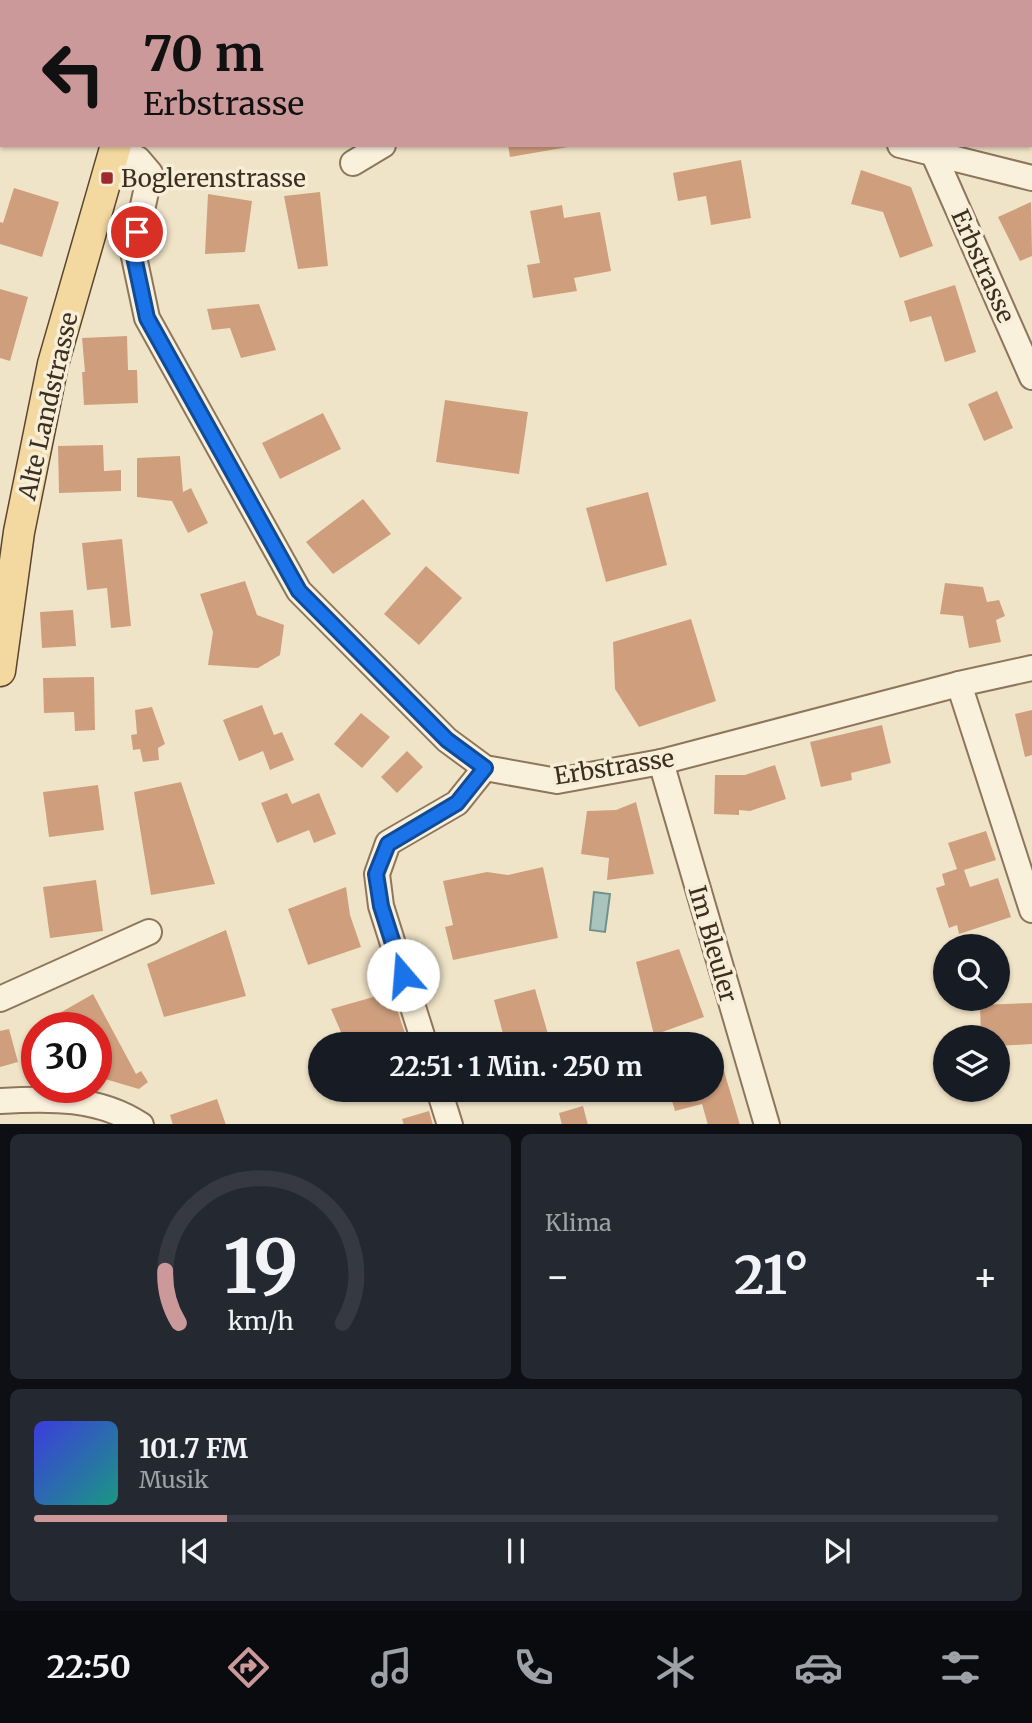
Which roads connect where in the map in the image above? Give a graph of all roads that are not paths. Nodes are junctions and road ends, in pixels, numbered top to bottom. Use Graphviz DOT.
graph roads {
  1 [pos="380,147"];
  2 [pos="907,147"];
  3 [pos="115,148"];
  4 [pos="934,155"];
  5 [pos="353,163"];
  6 [pos="1032,178"];
  7 [pos="1032,377"];
  8 [pos="1032,668"];
  9 [pos="0,671"];
  10 [pos="958,684"];
  11 [pos="661,762"];
  12 [pos="485,768"];
  13 [pos="1032,910"];
  14 [pos="149,932"];
  15 [pos="0,999"];
  16 [pos="421,1032"];
  17 [pos="0,1101"];
  18 [pos="443,1102"];
  19 [pos="140,1124"];
  20 [pos="450,1124"];
  21 [pos="766,1124"];
  1 -- 5 [label="street"];
  2 -- 4 [label="street"];
  3 -- 9 [label="main road, Alte Landstrasse"];
  3 -- 12 [label="street, Erbstrasse"];
  4 -- 6 [label="street"];
  4 -- 7 [label="street, Erbstrasse"];
  8 -- 10 [label="street, Erbstrasse"];
  10 -- 11 [label="street, Erbstrasse"];
  10 -- 13 [label="street"];
  11 -- 12 [label="street, Erbstrasse"];
  11 -- 21 [label="street, Im Bleuler"];
  12 -- 16 [label="street"];
  14 -- 15 [label="street"];
  17 -- 19 [label="street"];
  18 -- 20 [label="street"];
}
